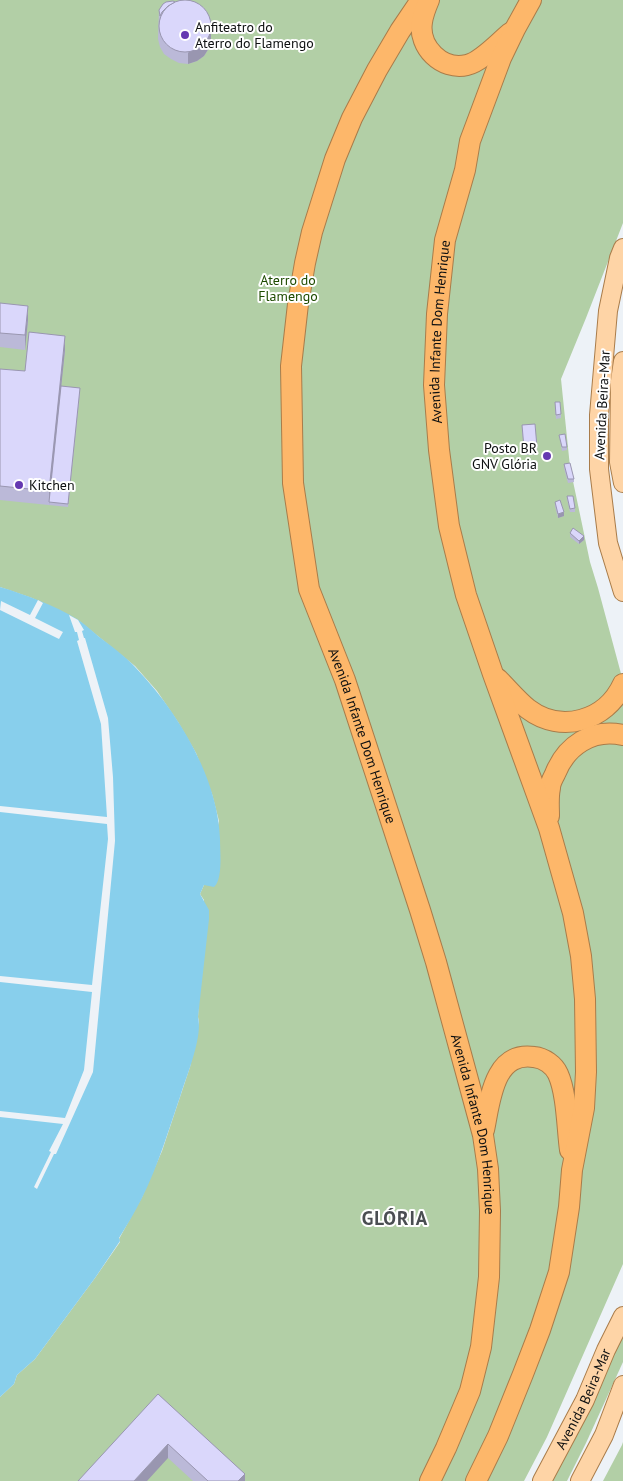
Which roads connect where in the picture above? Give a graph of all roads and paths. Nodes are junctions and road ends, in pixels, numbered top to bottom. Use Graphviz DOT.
graph roads {
  1 [pos="421,0"];
  2 [pos="429,0"];
  3 [pos="531,0"];
  4 [pos="515,29"];
  5 [pos="623,248"];
  6 [pos="623,361"];
  7 [pos="623,483"];
  8 [pos="623,592"];
  9 [pos="493,674"];
  10 [pos="623,684"];
  11 [pos="623,735"];
  12 [pos="549,828"];
  13 [pos="483,1135"];
  14 [pos="572,1170"];
  15 [pos="623,1316"];
  16 [pos="623,1385"];
  17 [pos="430,1481"];
  18 [pos="476,1481"];
  19 [pos="542,1481"];
  20 [pos="580,1481"];
  1 -- 13 [label="highway, Avenida Infante Dom Henrique"];
  2 -- 4 [label="highway"];
  3 -- 4 [label="highway, Avenida Infante Dom Henrique"];
  4 -- 9 [label="highway, Avenida Infante Dom Henrique"];
  5 -- 8 [label="main road, Avenida Beira-Mar"];
  6 -- 7 [label="main road, Avenida Beira-Mar"];
  9 -- 10 [label="highway"];
  9 -- 12 [label="highway, Avenida Infante Dom Henrique"];
  11 -- 12 [label="highway"];
  12 -- 14 [label="highway, Avenida Infante Dom Henrique"];
  13 -- 14 [label="highway"];
  13 -- 17 [label="highway, Avenida Infante Dom Henrique"];
  14 -- 18 [label="highway, Avenida Infante Dom Henrique"];
  15 -- 19 [label="main road, Avenida Beira-Mar"];
  16 -- 20 [label="main road"];
}
